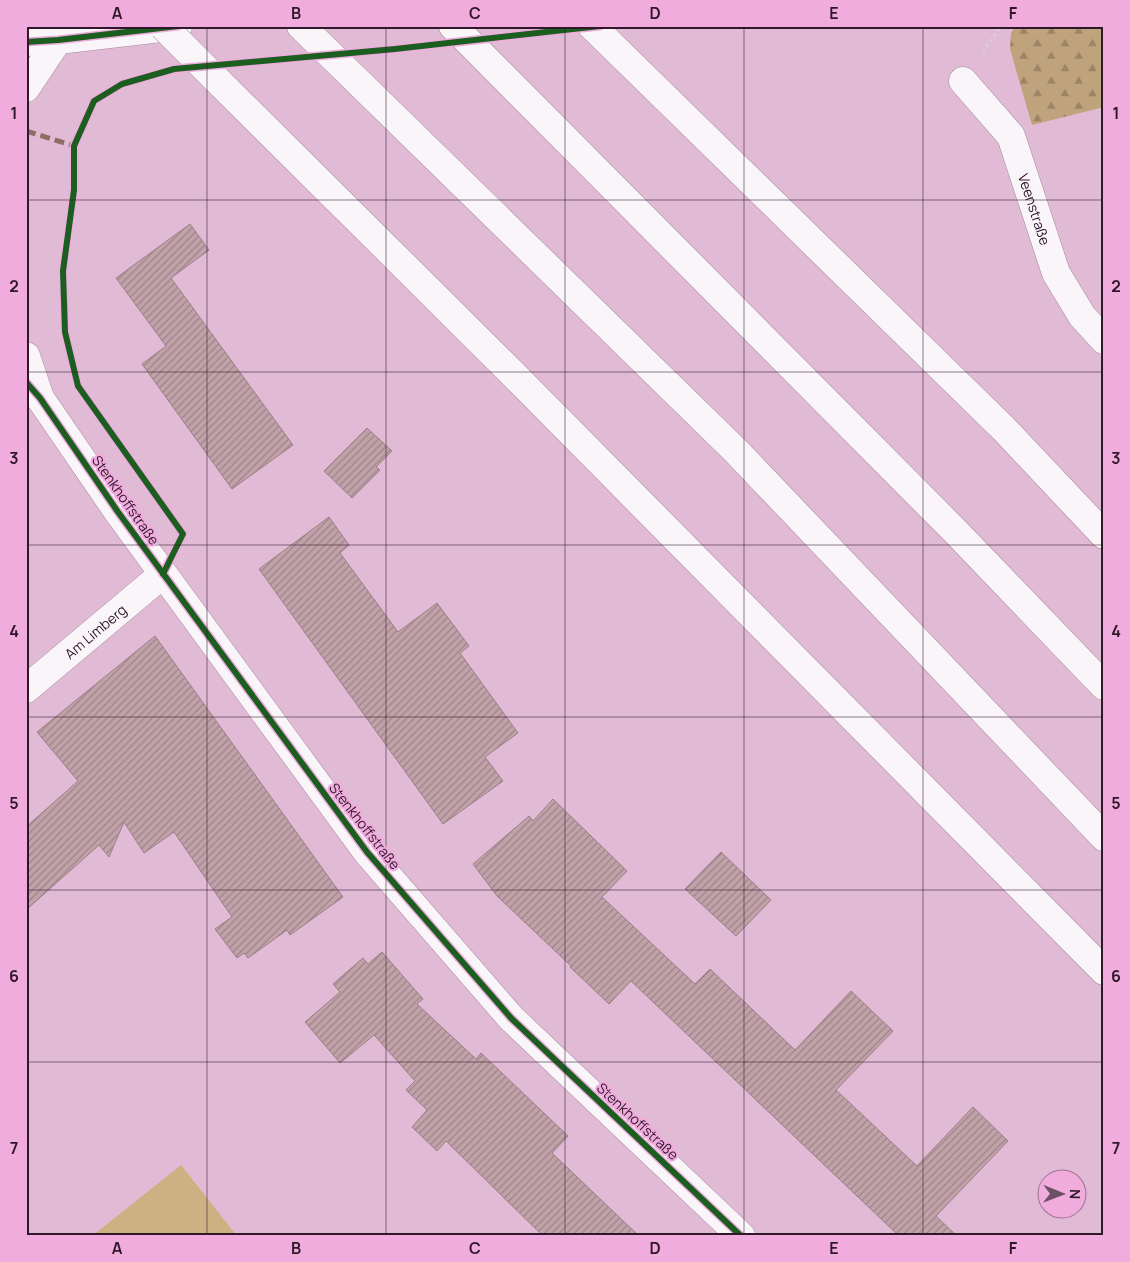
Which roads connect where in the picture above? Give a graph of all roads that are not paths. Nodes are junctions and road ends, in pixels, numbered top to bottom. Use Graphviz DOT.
graph roads {
  1 [pos="163,26"];
  2 [pos="178,26"];
  3 [pos="301,26"];
  4 [pos="453,26"];
  5 [pos="598,32"];
  6 [pos="58,40"];
  7 [pos="26,42"];
  8 [pos="963,81"];
  9 [pos="26,88"];
  10 [pos="1104,340"];
  11 [pos="26,356"];
  12 [pos="33,390"];
  13 [pos="1104,535"];
  14 [pos="163,574"];
  15 [pos="1104,686"];
  16 [pos="26,689"];
  17 [pos="1104,837"];
  18 [pos="1104,971"];
  19 [pos="741,1236"];
  1 -- 18 [label="main road, bridge"];
  2 -- 6 [label="main road"];
  3 -- 17 [label="main road"];
  4 -- 15 [label="main road"];
  5 -- 13 [label="main road"];
  6 -- 7 [label="main road"];
  6 -- 9 [label="main road"];
  8 -- 10 [label="main road, Veenstraße"];
  11 -- 12 [label="main road, Stenkhoffstraße"];
  12 -- 14 [label="main road, Stenkhoffstraße"];
  14 -- 16 [label="main road, Am Limberg"];
  14 -- 19 [label="main road, Stenkhoffstraße"];
}
